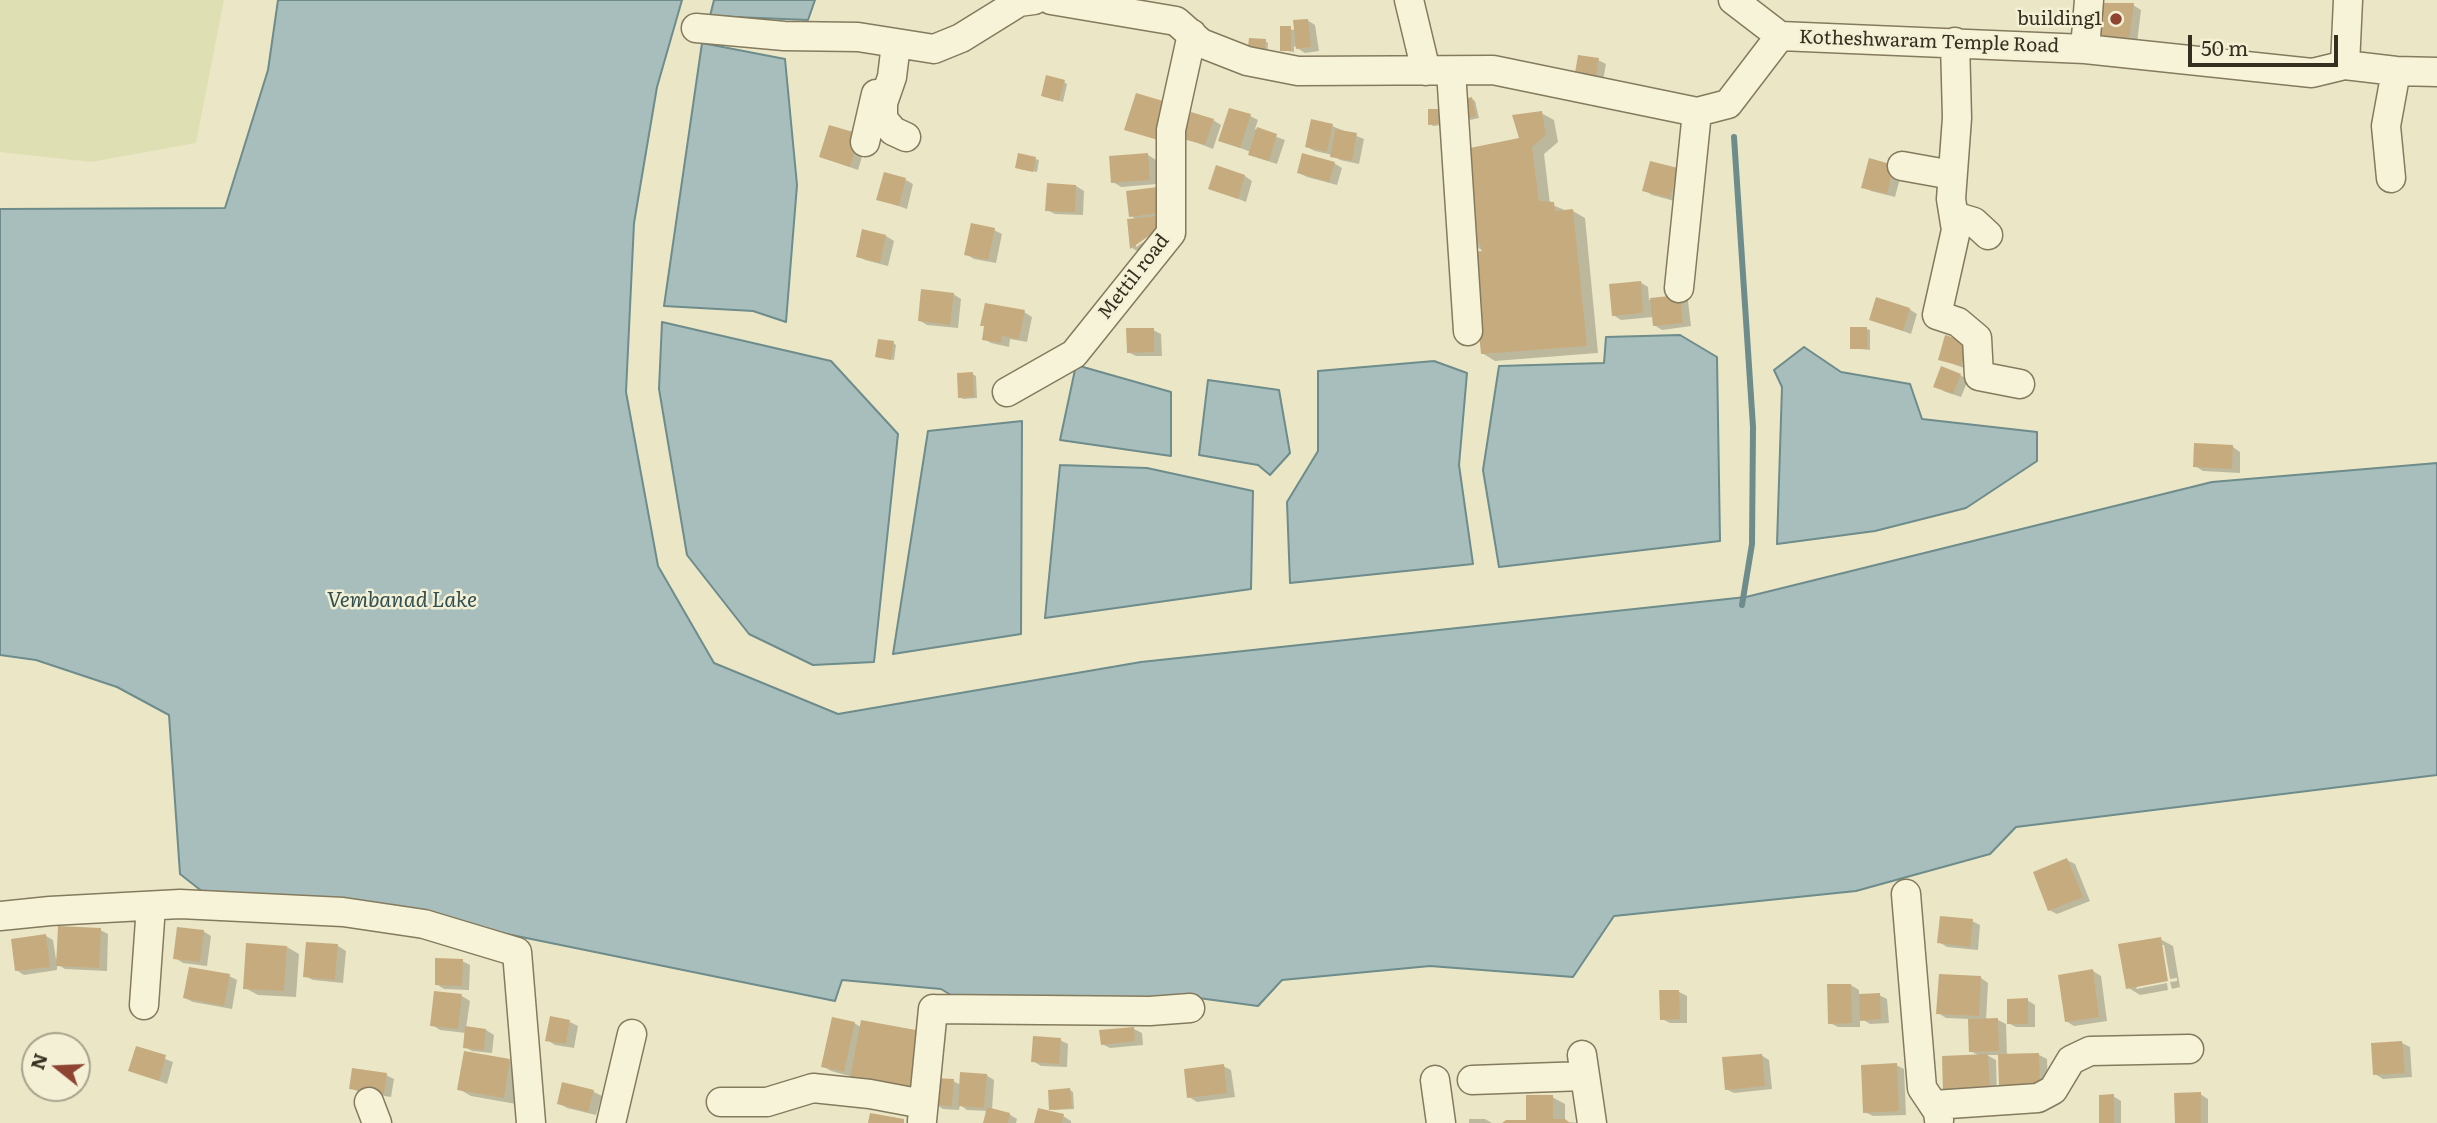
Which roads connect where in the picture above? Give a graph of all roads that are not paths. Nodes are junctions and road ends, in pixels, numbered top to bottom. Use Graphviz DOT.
graph roads {
  1 [pos="1034,0"];
  2 [pos="1051,0"];
  3 [pos="1409,0"];
  4 [pos="1733,0"];
  5 [pos="2089,0"];
  6 [pos="2348,0"];
  7 [pos="979,11"];
  8 [pos="1178,18"];
  9 [pos="696,28"];
  10 [pos="1780,36"];
  11 [pos="1955,42"];
  12 [pos="892,43"];
  13 [pos="2085,49"];
  14 [pos="2345,65"];
  15 [pos="1438,71"];
  16 [pos="2396,71"];
  17 [pos="2437,72"];
  18 [pos="1697,112"];
  19 [pos="906,137"];
  20 [pos="865,142"];
  21 [pos="1902,166"];
  22 [pos="1952,175"];
  23 [pos="2391,178"];
  24 [pos="1954,216"];
  25 [pos="1988,235"];
  26 [pos="1679,288"];
  27 [pos="1468,331"];
  28 [pos="2020,384"];
  29 [pos="1007,392"];
  30 [pos="1906,894"];
  31 [pos="151,906"];
  32 [pos="0,916"];
  33 [pos="144,1005"];
  34 [pos="1190,1008"];
  35 [pos="632,1034"];
  36 [pos="2189,1049"];
  37 [pos="1435,1080"];
  38 [pos="1472,1080"];
  39 [pos="721,1102"];
  40 [pos="923,1114"];
  41 [pos="1936,1114"];
  42 [pos="531,1123"];
  43 [pos="611,1123"];
  44 [pos="1441,1123"];
  45 [pos="1592,1123"];
  1 -- 7 [label="street"];
  2 -- 8 [label="street, Kotheshwaram Temple Road"];
  3 -- 15 [label="street"];
  4 -- 10 [label="street"];
  5 -- 13 [label="street"];
  6 -- 14 [label="street"];
  7 -- 12 [label="street"];
  8 -- 15 [label="street, Kotheshwaram Temple Road"];
  8 -- 29 [label="street, Mettil road"];
  9 -- 12 [label="street"];
  10 -- 11 [label="street, Kotheshwaram Temple Road"];
  10 -- 18 [label="street, Kotheshwaram Temple Road"];
  11 -- 13 [label="street, Kotheshwaram Temple Road"];
  11 -- 22 [label="street"];
  12 -- 19 [label="street"];
  12 -- 20 [label="street"];
  13 -- 14 [label="street, Kotheshwaram Temple Road"];
  14 -- 16 [label="street, Kotheshwaram Temple Road"];
  15 -- 18 [label="street, Kotheshwaram Temple Road"];
  15 -- 27 [label="street"];
  16 -- 17 [label="street, Kotheshwaram Temple Road"];
  16 -- 23 [label="street"];
  18 -- 26 [label="street"];
  21 -- 22 [label="street"];
  22 -- 24 [label="street"];
  24 -- 25 [label="street"];
  24 -- 28 [label="street"];
  30 -- 41 [label="street"];
  31 -- 32 [label="street"];
  31 -- 33 [label="street"];
  31 -- 42 [label="street"];
  34 -- 40 [label="street"];
  35 -- 43 [label="street"];
  36 -- 41 [label="street"];
  37 -- 44 [label="street"];
  38 -- 45 [label="street"];
  39 -- 40 [label="street"];
}
